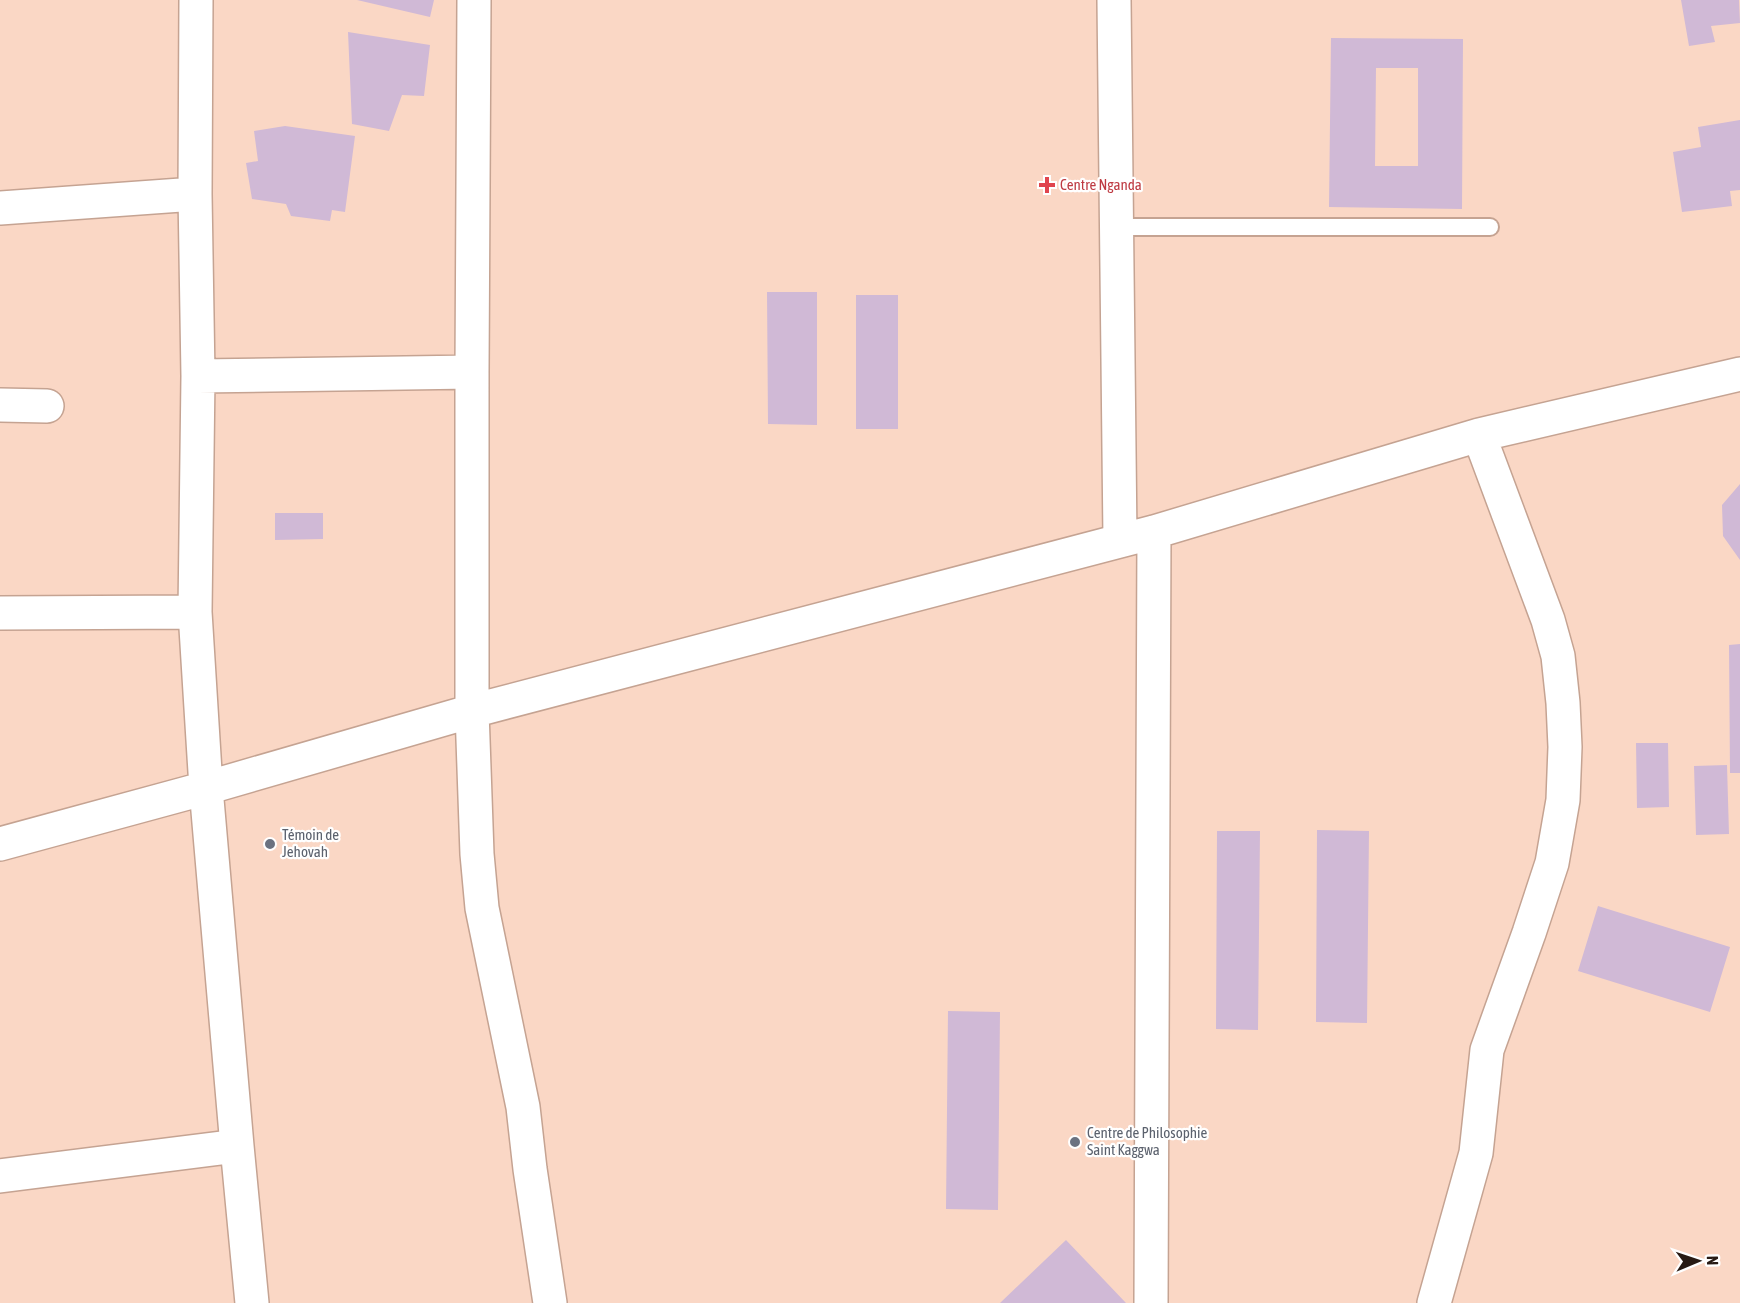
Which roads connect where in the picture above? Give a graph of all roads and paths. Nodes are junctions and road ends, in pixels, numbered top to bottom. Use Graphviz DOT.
graph roads {
  1 [pos="196,0"];
  2 [pos="474,0"];
  3 [pos="1114,0"];
  4 [pos="195,194"];
  5 [pos="0,208"];
  6 [pos="1116,226"];
  7 [pos="1490,227"];
  8 [pos="472,372"];
  9 [pos="1740,374"];
  10 [pos="198,376"];
  11 [pos="0,405"];
  12 [pos="47,406"];
  13 [pos="1479,435"];
  14 [pos="1154,532"];
  15 [pos="1120,540"];
  16 [pos="195,612"];
  17 [pos="0,613"];
  18 [pos="472,711"];
  19 [pos="206,788"];
  20 [pos="0,844"];
  21 [pos="237,1146"];
  22 [pos="0,1176"];
  23 [pos="252,1303"];
  24 [pos="550,1303"];
  25 [pos="1151,1303"];
  26 [pos="1434,1303"];
  1 -- 4 [label="street"];
  2 -- 8 [label="street"];
  3 -- 6 [label="street"];
  4 -- 5 [label="street"];
  4 -- 10 [label="street"];
  6 -- 7 [label="lane"];
  6 -- 15 [label="street"];
  8 -- 10 [label="street"];
  8 -- 18 [label="street"];
  9 -- 13 [label="street"];
  10 -- 16 [label="street"];
  11 -- 12 [label="street"];
  13 -- 14 [label="street"];
  13 -- 26 [label="street"];
  14 -- 15 [label="street"];
  14 -- 25 [label="street"];
  15 -- 18 [label="street"];
  16 -- 17 [label="street"];
  16 -- 19 [label="street"];
  18 -- 19 [label="street"];
  18 -- 24 [label="street"];
  19 -- 20 [label="street"];
  19 -- 21 [label="street"];
  21 -- 22 [label="street"];
  21 -- 23 [label="street"];
}
